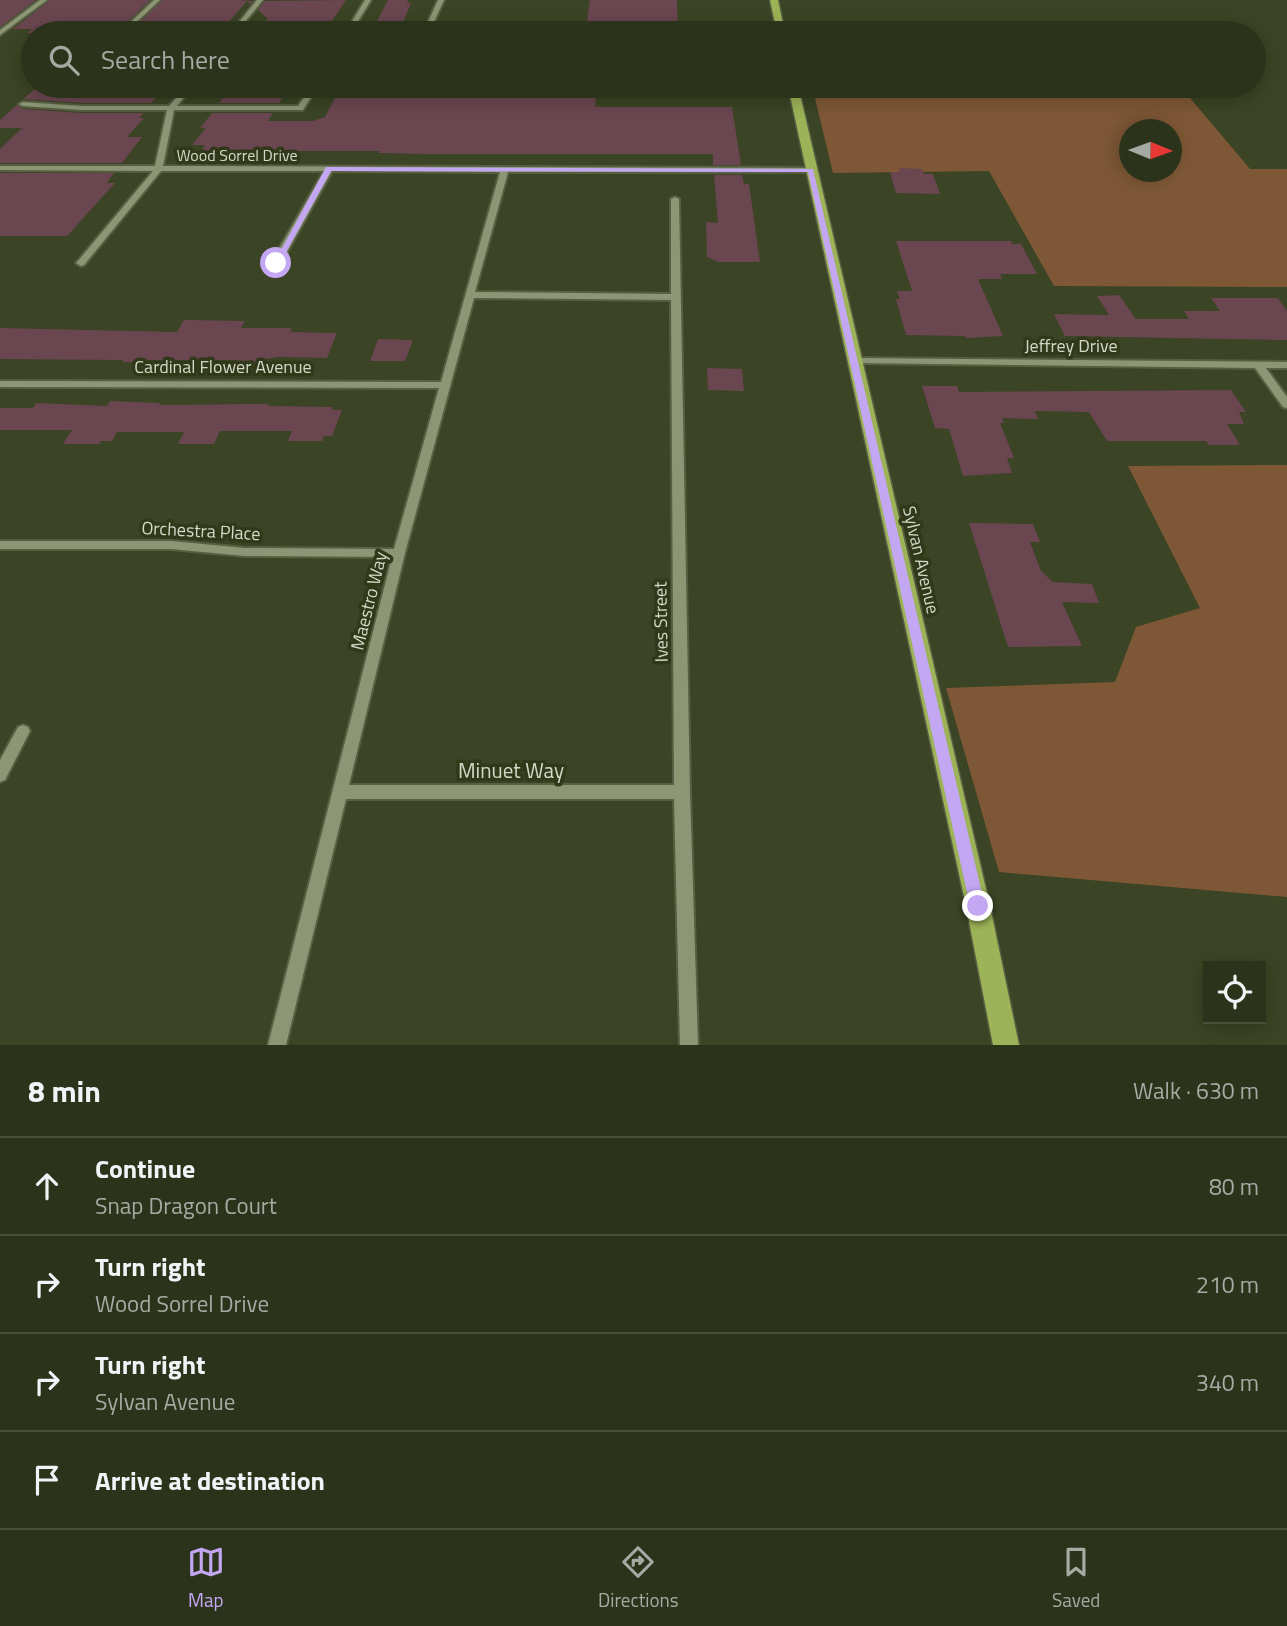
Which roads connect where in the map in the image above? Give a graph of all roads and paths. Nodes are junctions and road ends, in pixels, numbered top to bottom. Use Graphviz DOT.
graph roads {
  1 [pos="44,0"];
  2 [pos="157,0"];
  3 [pos="260,0"];
  4 [pos="368,0"];
  5 [pos="441,0"];
  6 [pos="774,0"];
  7 [pos="135,21"];
  8 [pos="243,21"];
  9 [pos="355,21"];
  10 [pos="431,21"];
  11 [pos="778,21"];
  12 [pos="0,33"];
  13 [pos="180,98"];
  14 [pos="307,98"];
  15 [pos="796,98"];
  16 [pos="23,104"];
  17 [pos="171,108"];
  18 [pos="0,168"];
  19 [pos="159,169"];
  20 [pos="329,169"];
  21 [pos="505,169"];
  22 [pos="811,170"];
  23 [pos="675,199"];
  24 [pos="81,263"];
  25 [pos="276,263"];
  26 [pos="471,295"];
  27 [pos="677,297"];
  28 [pos="855,362"];
  29 [pos="1258,365"];
  30 [pos="1287,365"];
  31 [pos="0,384"];
  32 [pos="445,385"];
  33 [pos="1287,405"];
  34 [pos="0,545"];
  35 [pos="399,553"];
  36 [pos="23,731"];
  37 [pos="0,775"];
  38 [pos="341,792"];
  39 [pos="682,792"];
  40 [pos="277,1045"];
  41 [pos="689,1045"];
  42 [pos="1006,1045"];
  1 -- 12 [label="street"];
  2 -- 7 [label="street"];
  3 -- 8 [label="street"];
  4 -- 9 [label="street"];
  5 -- 10 [label="street"];
  6 -- 11 [label="main road"];
  13 -- 17 [label="street"];
  14 -- 17 [label="street"];
  15 -- 22 [label="main road, Sylvan Avenue"];
  16 -- 17 [label="street"];
  17 -- 19 [label="street"];
  18 -- 19 [label="street, Wood Sorrel Drive"];
  19 -- 20 [label="street, Wood Sorrel Drive"];
  19 -- 24 [label="street"];
  20 -- 21 [label="street, Wood Sorrel Drive"];
  20 -- 25 [label="street"];
  21 -- 22 [label="street, Wood Sorrel Drive"];
  21 -- 26 [label="street, Maestro Way"];
  22 -- 28 [label="main road, Sylvan Avenue"];
  23 -- 27 [label="street, Ives Street"];
  26 -- 27 [label="street"];
  26 -- 32 [label="street, Maestro Way"];
  27 -- 39 [label="street, Ives Street"];
  28 -- 29 [label="street, Jeffrey Drive"];
  28 -- 42 [label="main road, Sylvan Avenue"];
  29 -- 30 [label="street, Jeffrey Drive"];
  29 -- 33 [label="street"];
  31 -- 32 [label="street, Cardinal Flower Avenue"];
  32 -- 35 [label="street, Maestro Way"];
  34 -- 35 [label="street, Orchestra Place"];
  35 -- 38 [label="street, Maestro Way"];
  36 -- 37 [label="street"];
  38 -- 39 [label="street, Minuet Way"];
  38 -- 40 [label="street, Maestro Way"];
  39 -- 41 [label="street, Ives Street"];
}
